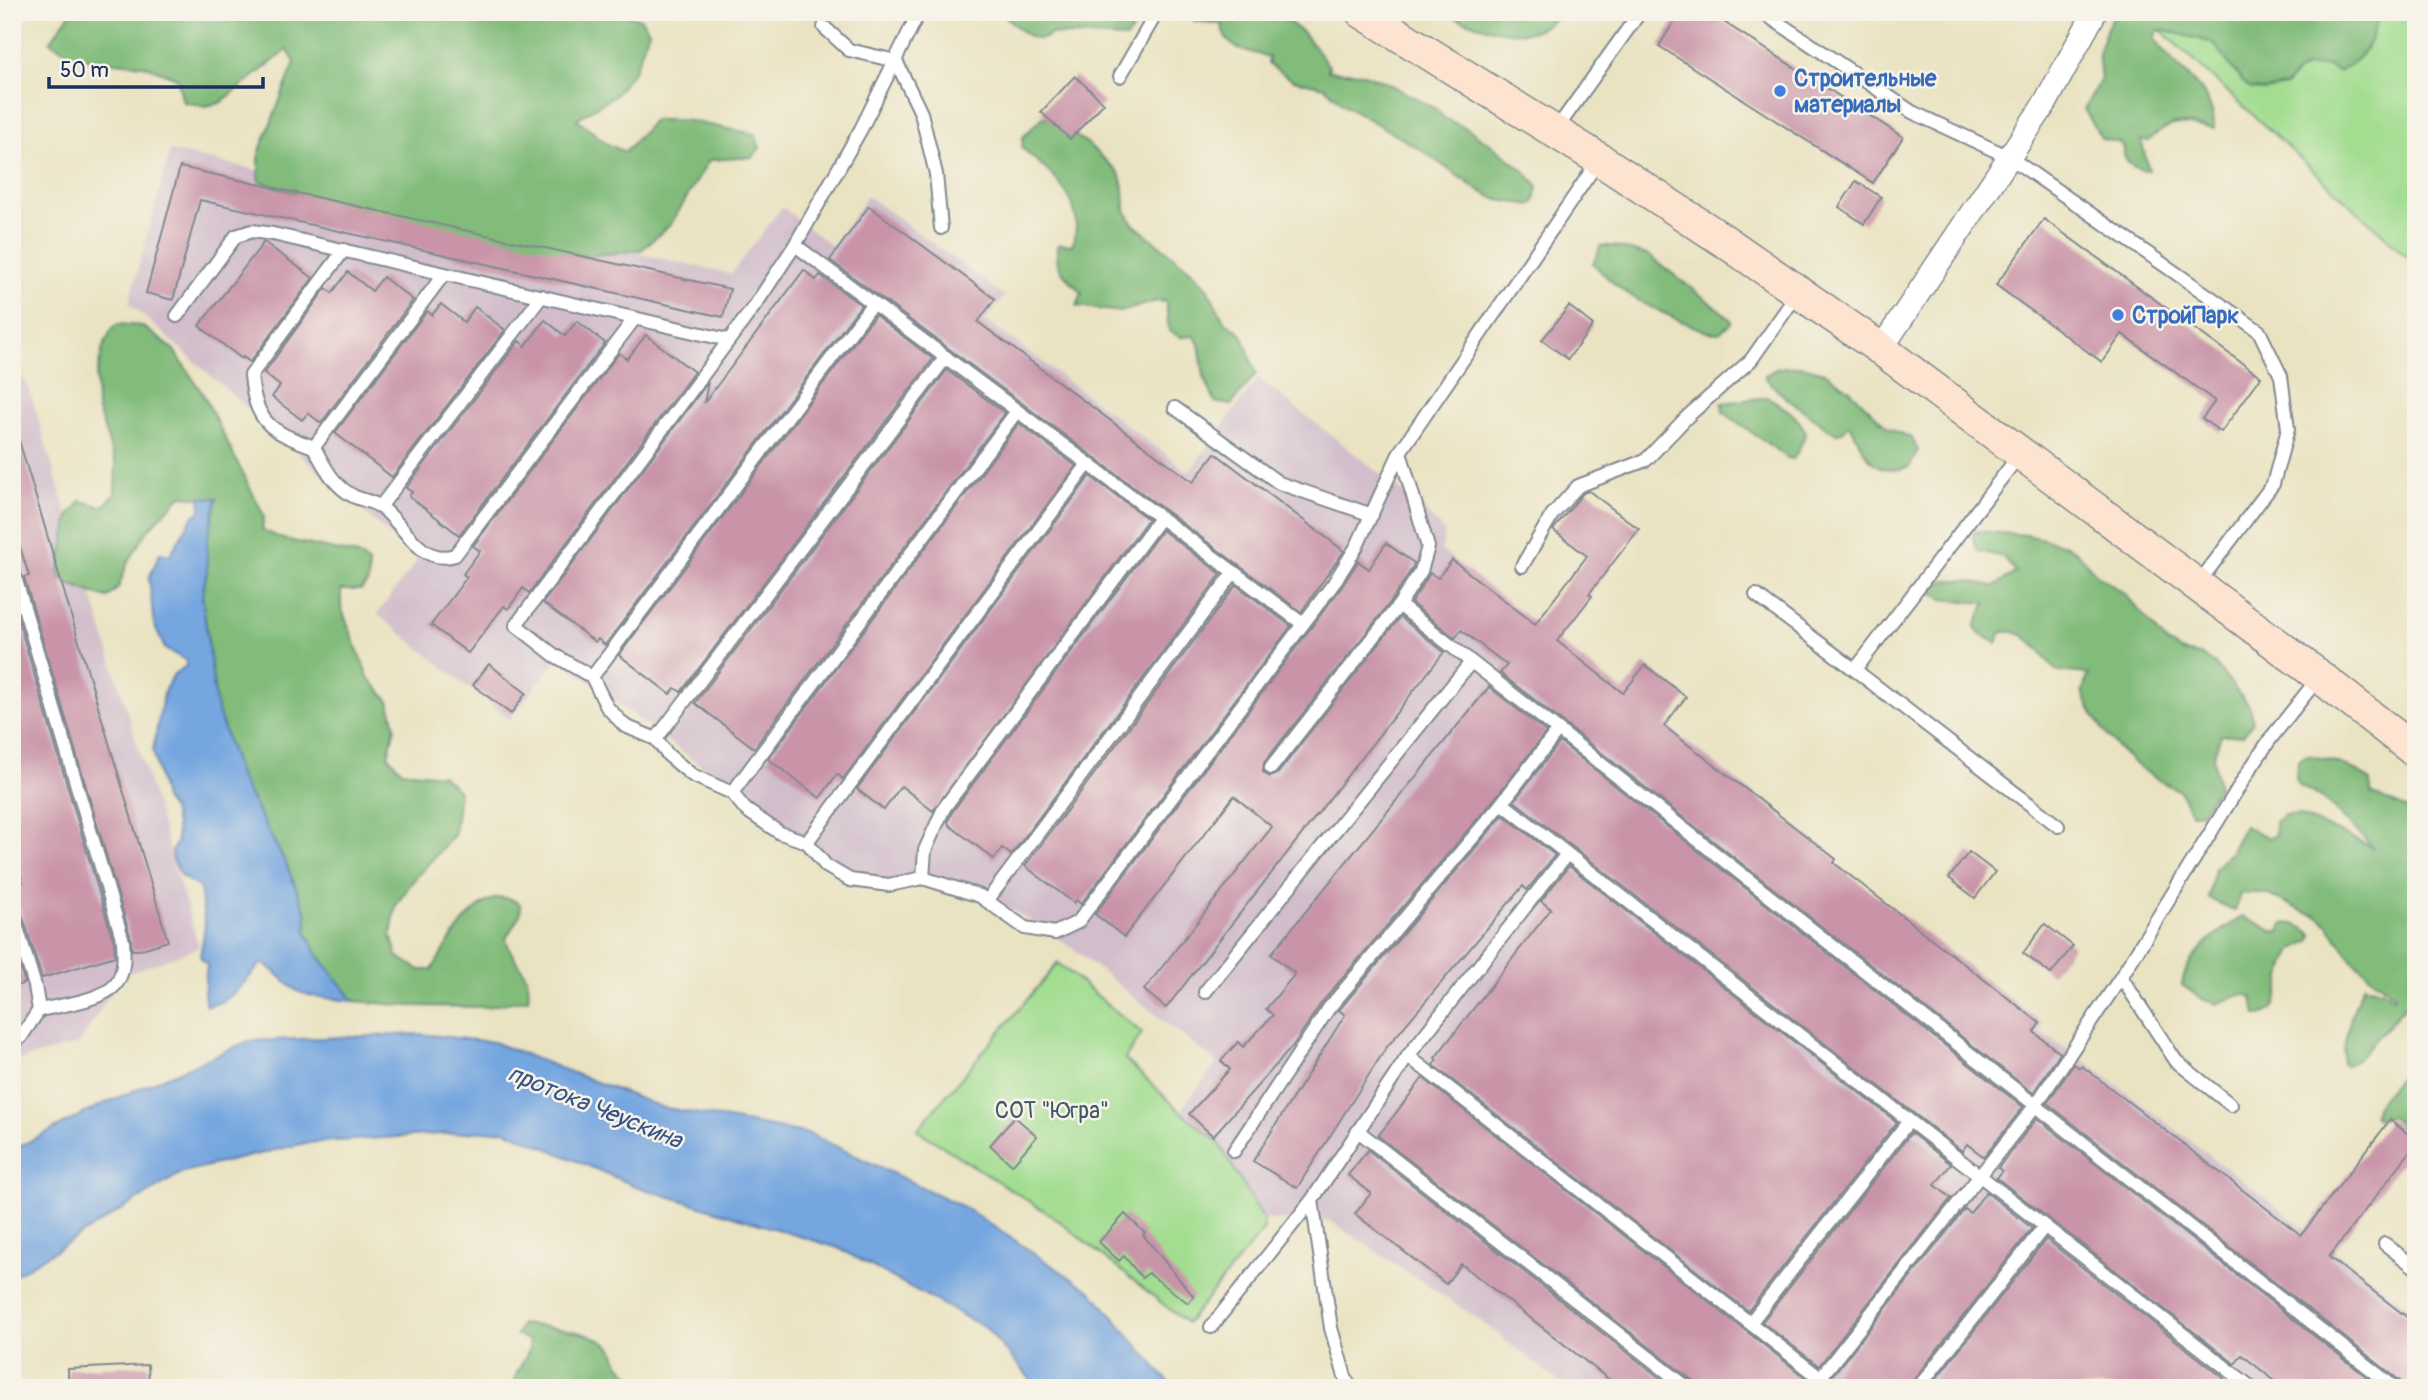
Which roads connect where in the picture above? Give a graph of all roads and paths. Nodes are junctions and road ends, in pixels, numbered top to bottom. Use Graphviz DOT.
graph roads {
  1 [pos="919,12"];
  2 [pos="1157,12"];
  3 [pos="1362,12"];
  4 [pos="1640,12"];
  5 [pos="1762,12"];
  6 [pos="2095,12"];
  7 [pos="824,27"];
  8 [pos="896,61"];
  9 [pos="1119,76"];
  10 [pos="1555,131"];
  11 [pos="2009,157"];
  12 [pos="1600,159"];
  13 [pos="941,228"];
  14 [pos="795,245"];
  15 [pos="344,250"];
  16 [pos="444,274"];
  17 [pos="1798,292"];
  18 [pos="542,296"];
  19 [pos="873,303"];
  20 [pos="177,316"];
  21 [pos="635,318"];
  22 [pos="729,340"];
  23 [pos="1881,349"];
  24 [pos="946,357"];
  25 [pos="1175,408"];
  26 [pos="1017,411"];
  27 [pos="314,447"];
  28 [pos="1400,452"];
  29 [pos="2020,454"];
  30 [pos="1088,464"];
  31 [pos="380,507"];
  32 [pos="1372,515"];
  33 [pos="1160,517"];
  34 [pos="1522,566"];
  35 [pos="12,568"];
  36 [pos="1234,572"];
  37 [pos="2197,585"];
  38 [pos="1756,595"];
  39 [pos="1399,605"];
  40 [pos="1303,624"];
  41 [pos="1471,662"];
  42 [pos="1855,670"];
  43 [pos="2319,676"];
  44 [pos="592,677"];
  45 [pos="1558,730"];
  46 [pos="656,739"];
  47 [pos="2416,752"];
  48 [pos="1271,768"];
  49 [pos="732,793"];
  50 [pos="1502,803"];
  51 [pos="2058,826"];
  52 [pos="807,842"];
  53 [pos="1567,854"];
  54 [pos="923,878"];
  55 [pos="987,901"];
  56 [pos="12,911"];
  57 [pos="2121,976"];
  58 [pos="1205,992"];
  59 [pos="39,1010"];
  60 [pos="12,1042"];
  61 [pos="1408,1056"];
  62 [pos="2231,1105"];
  63 [pos="2035,1106"];
  64 [pos="1909,1121"];
  65 [pos="1358,1131"];
  66 [pos="1234,1151"];
  67 [pos="1979,1176"];
  68 [pos="1312,1200"];
  69 [pos="2044,1227"];
  70 [pos="2385,1244"];
  71 [pos="2416,1268"];
  72 [pos="1751,1323"];
  73 [pos="1211,1327"];
  74 [pos="1820,1378"];
  75 [pos="1352,1388"];
  76 [pos="1688,1388"];
  77 [pos="1833,1388"];
  78 [pos="1917,1388"];
  79 [pos="2252,1388"];
  80 [pos="2395,1388"];
  1 -- 8 [label="lane"];
  2 -- 9 [label="lane"];
  3 -- 10 [label="main road"];
  4 -- 10 [label="lane"];
  5 -- 11 [label="lane"];
  6 -- 11 [label="street"];
  7 -- 8 [label="lane"];
  8 -- 13 [label="lane"];
  8 -- 14 [label="lane"];
  10 -- 12 [label="main road"];
  11 -- 23 [label="street"];
  11 -- 37 [label="lane"];
  12 -- 17 [label="main road"];
  12 -- 28 [label="lane"];
  14 -- 19 [label="lane"];
  14 -- 22 [label="lane"];
  15 -- 16 [label="lane"];
  15 -- 20 [label="lane"];
  15 -- 27 [label="lane"];
  16 -- 18 [label="lane"];
  16 -- 27 [label="lane"];
  17 -- 23 [label="main road"];
  17 -- 34 [label="lane"];
  18 -- 21 [label="lane"];
  18 -- 31 [label="lane"];
  19 -- 24 [label="lane"];
  19 -- 44 [label="lane"];
  21 -- 22 [label="lane"];
  21 -- 31 [label="lane"];
  22 -- 44 [label="lane"];
  23 -- 29 [label="main road"];
  24 -- 26 [label="lane"];
  24 -- 46 [label="lane"];
  25 -- 32 [label="lane"];
  26 -- 30 [label="lane"];
  26 -- 49 [label="lane"];
  27 -- 31 [label="lane"];
  28 -- 32 [label="lane"];
  28 -- 39 [label="lane"];
  29 -- 37 [label="main road"];
  29 -- 42 [label="lane"];
  30 -- 33 [label="lane"];
  30 -- 52 [label="lane"];
  32 -- 40 [label="lane"];
  33 -- 36 [label="lane"];
  33 -- 54 [label="lane"];
  35 -- 59 [label="lane"];
  36 -- 40 [label="lane"];
  36 -- 55 [label="lane"];
  37 -- 43 [label="main road"];
  38 -- 42 [label="lane"];
  39 -- 41 [label="lane"];
  39 -- 48 [label="lane"];
  40 -- 55 [label="lane"];
  41 -- 45 [label="lane"];
  41 -- 58 [label="lane"];
  42 -- 51 [label="lane"];
  43 -- 47 [label="main road"];
  43 -- 57 [label="lane"];
  44 -- 46 [label="lane"];
  45 -- 50 [label="lane"];
  45 -- 63 [label="lane"];
  46 -- 49 [label="lane"];
  49 -- 52 [label="lane"];
  50 -- 53 [label="lane"];
  50 -- 66 [label="lane"];
  52 -- 54 [label="lane"];
  53 -- 61 [label="lane"];
  53 -- 64 [label="lane"];
  54 -- 55 [label="lane"];
  56 -- 59 [label="lane"];
  57 -- 62 [label="lane"];
  57 -- 63 [label="lane"];
  59 -- 60 [label="lane"];
  61 -- 65 [label="lane"];
  61 -- 72 [label="lane"];
  63 -- 67 [label="lane"];
  63 -- 80 [label="lane"];
  64 -- 67 [label="lane"];
  64 -- 72 [label="lane"];
  65 -- 68 [label="lane"];
  65 -- 76 [label="lane"];
  67 -- 69 [label="lane"];
  67 -- 74 [label="lane"];
  68 -- 73 [label="lane"];
  68 -- 75 [label="lane"];
  69 -- 78 [label="lane"];
  69 -- 79 [label="lane"];
  70 -- 71 [label="lane"];
  72 -- 74 [label="lane"];
  74 -- 77 [label="lane"];
}
